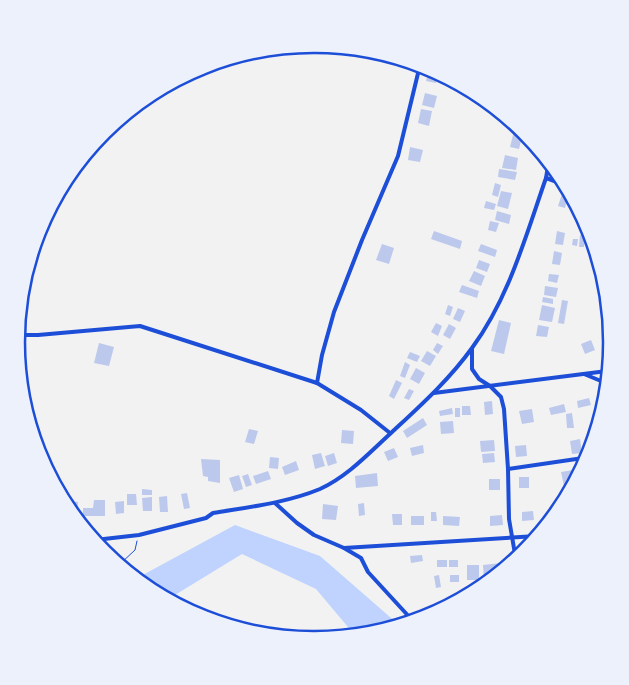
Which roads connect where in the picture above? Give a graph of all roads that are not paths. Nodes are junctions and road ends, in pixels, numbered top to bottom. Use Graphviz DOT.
graph roads {
  1 [pos="418,72"];
  2 [pos="547,171"];
  3 [pos="546,178"];
  4 [pos="554,181"];
  5 [pos="25,334"];
  6 [pos="472,349"];
  7 [pos="602,371"];
  8 [pos="584,373"];
  9 [pos="602,381"];
  10 [pos="316,383"];
  11 [pos="490,386"];
  12 [pos="434,393"];
  13 [pos="390,433"];
  14 [pos="580,459"];
  15 [pos="508,469"];
  16 [pos="275,503"];
  17 [pos="529,537"];
  18 [pos="511,538"];
  19 [pos="103,539"];
  20 [pos="344,548"];
  21 [pos="514,552"];
  22 [pos="410,616"];
  1 -- 10 [label="street"];
  2 -- 3 [label="street"];
  3 -- 4 [label="street"];
  3 -- 6 [label="street"];
  5 -- 10 [label="street"];
  6 -- 11 [label="street"];
  6 -- 12 [label="street"];
  7 -- 8 [label="street"];
  8 -- 9 [label="street"];
  8 -- 11 [label="street"];
  10 -- 13 [label="street"];
  11 -- 12 [label="street"];
  11 -- 15 [label="street"];
  12 -- 13 [label="street"];
  13 -- 16 [label="street"];
  14 -- 15 [label="street"];
  15 -- 18 [label="street"];
  16 -- 19 [label="street"];
  16 -- 20 [label="street"];
  17 -- 18 [label="street"];
  18 -- 20 [label="street"];
  18 -- 21 [label="street"];
  20 -- 22 [label="street"];
}
